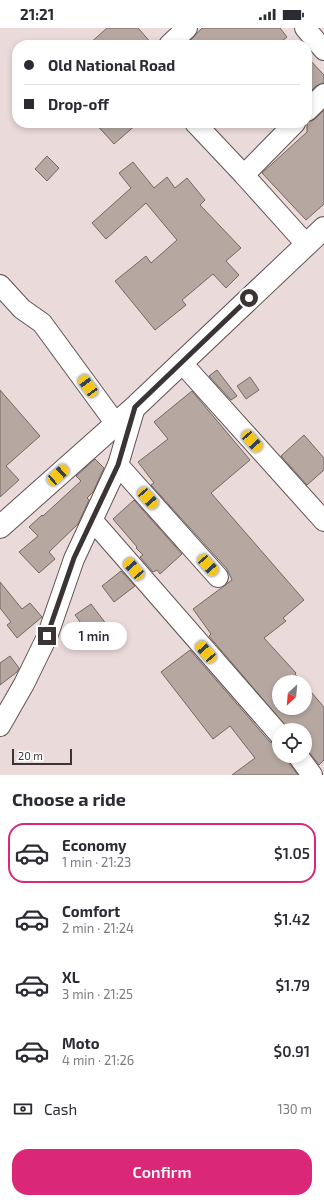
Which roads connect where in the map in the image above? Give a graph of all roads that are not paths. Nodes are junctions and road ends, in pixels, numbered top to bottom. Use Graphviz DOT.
graph roads {
  1 [pos="187,28"];
  2 [pos="304,28"];
  3 [pos="174,40"];
  4 [pos="324,50"];
  5 [pos="324,94"];
  6 [pos="312,107"];
  7 [pos="200,128"];
  8 [pos="291,128"];
  9 [pos="244,175"];
  10 [pos="319,235"];
  11 [pos="0,285"];
  12 [pos="181,362"];
  13 [pos="135,407"];
  14 [pos="116,424"];
  15 [pos="118,465"];
  16 [pos="320,510"];
  17 [pos="92,521"];
  18 [pos="0,527"];
  19 [pos="218,577"];
  20 [pos="0,726"];
  21 [pos="272,726"];
  22 [pos="303,763"];
  23 [pos="312,775"];
  1 -- 3 [label="street"];
  2 -- 4 [label="street"];
  5 -- 6 [label="street"];
  7 -- 9 [label="street"];
  8 -- 9 [label="street"];
  9 -- 10 [label="street"];
  10 -- 12 [label="main road"];
  11 -- 14 [label="street"];
  12 -- 13 [label="main road"];
  12 -- 16 [label="street"];
  13 -- 14 [label="main road"];
  13 -- 15 [label="street"];
  14 -- 18 [label="main road"];
  15 -- 17 [label="street"];
  15 -- 19 [label="street"];
  17 -- 20 [label="street"];
  17 -- 21 [label="street"];
  22 -- 23 [label="street"];
}
